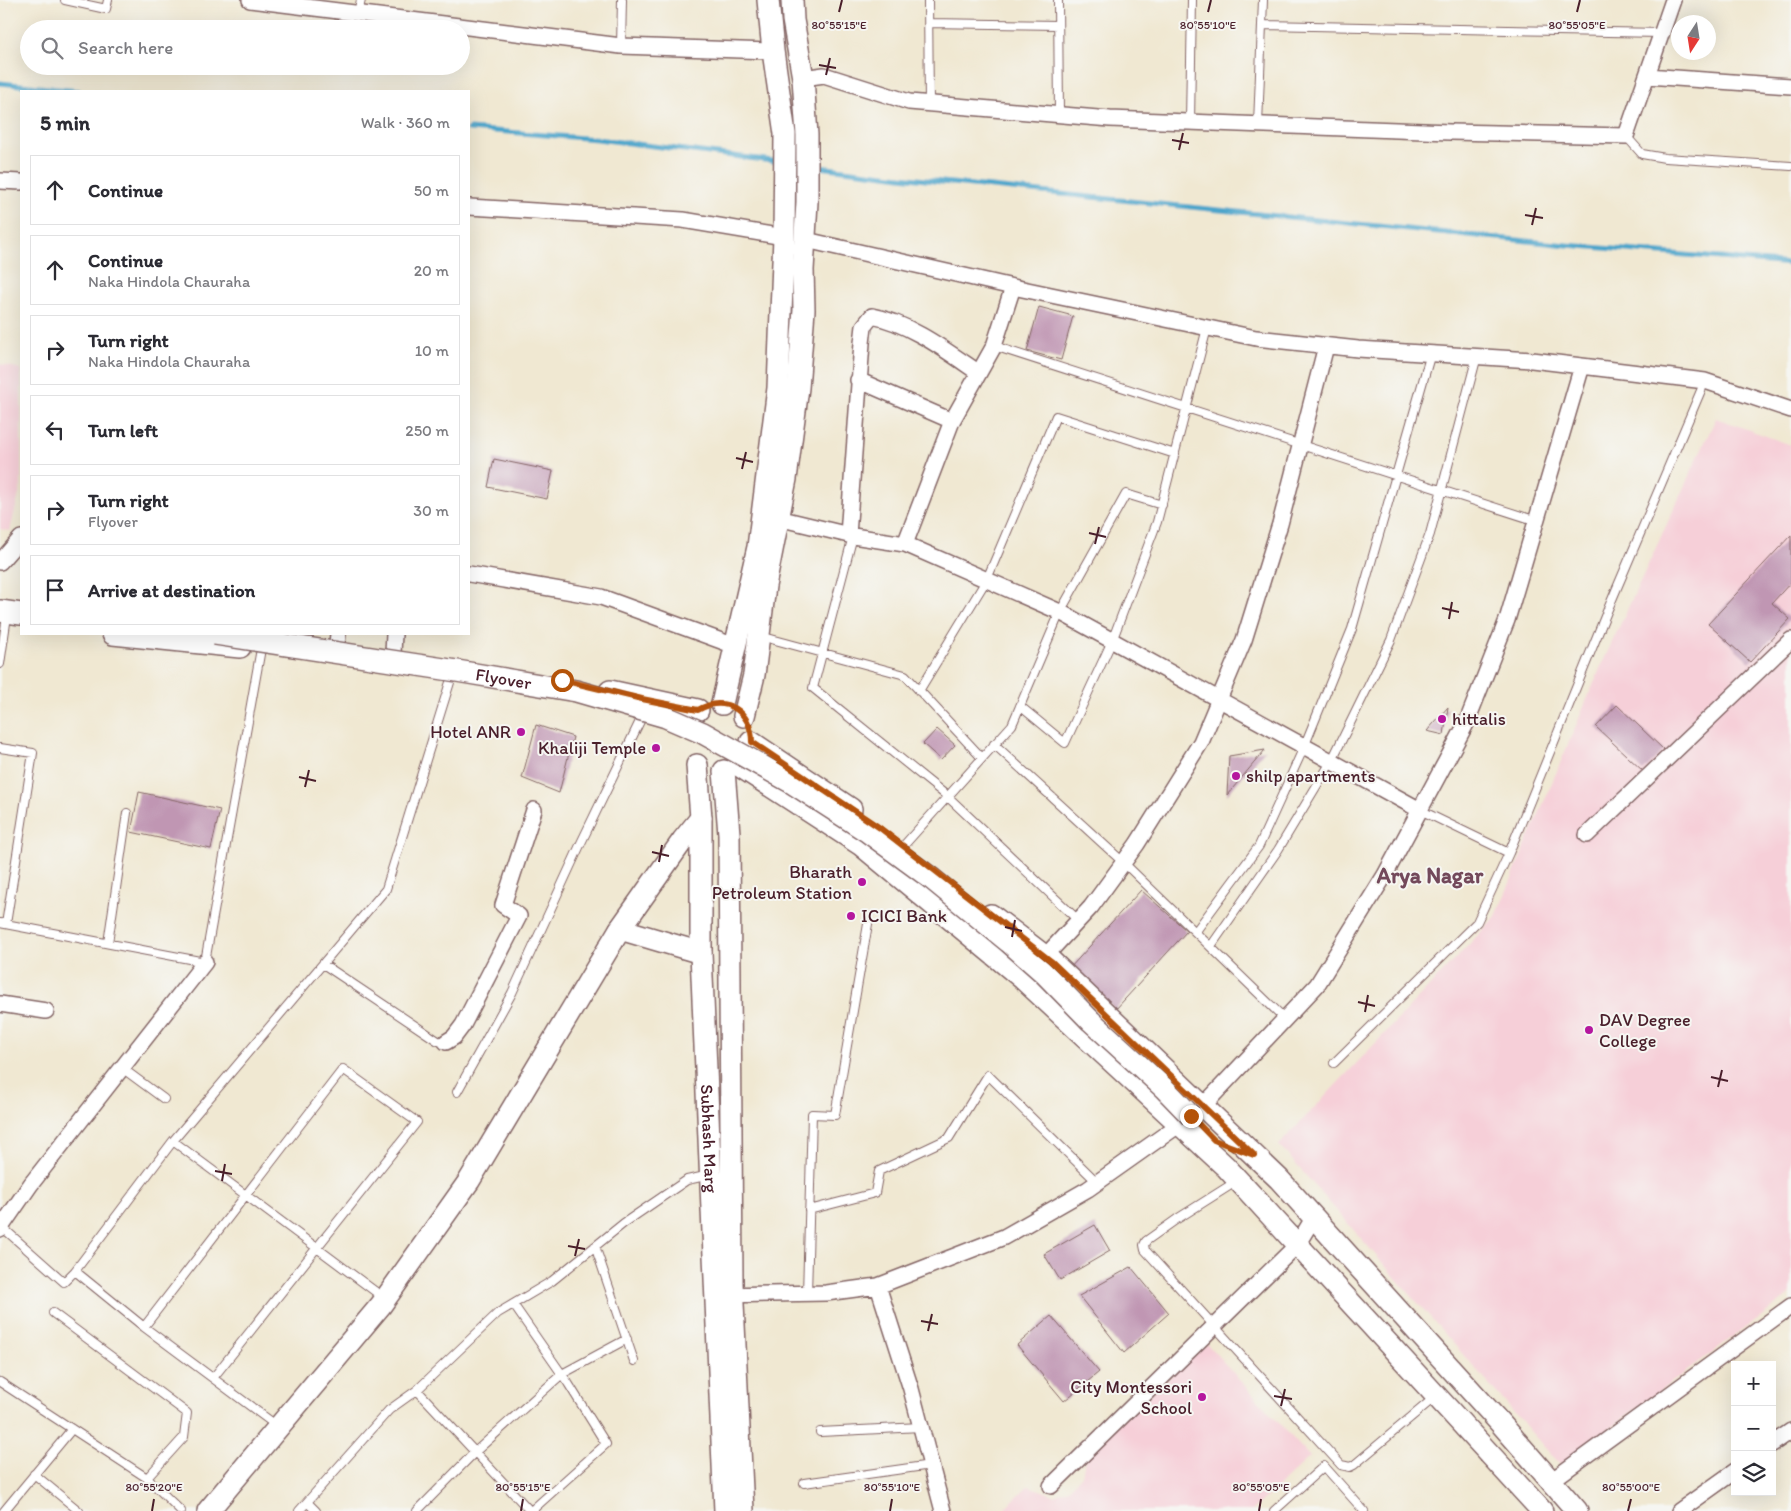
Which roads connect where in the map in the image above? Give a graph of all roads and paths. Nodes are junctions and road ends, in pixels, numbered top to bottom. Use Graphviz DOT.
graph roads {
  1 [pos="65,0"];
  2 [pos="108,0"];
  3 [pos="250,0"];
  4 [pos="622,0"];
  5 [pos="768,0"];
  6 [pos="792,0"];
  7 [pos="928,0"];
  8 [pos="1058,0"];
  9 [pos="1192,0"];
  10 [pos="1262,0"];
  11 [pos="1673,0"];
  12 [pos="360,7"];
  13 [pos="447,20"];
  14 [pos="470,23"];
  15 [pos="929,23"];
  16 [pos="1058,25"];
  17 [pos="1262,25"];
  18 [pos="1661,33"];
  19 [pos="621,46"];
  20 [pos="773,51"];
  21 [pos="1647,76"];
  22 [pos="803,78"];
  23 [pos="1791,86"];
  24 [pos="929,104"];
  25 [pos="1060,114"];
  26 [pos="1190,122"];
  27 [pos="1258,124"];
  28 [pos="1626,136"];
  29 [pos="1791,166"];
  30 [pos="0,181"];
  31 [pos="20,182"];
  32 [pos="470,206"];
  33 [pos="784,237"];
  34 [pos="806,240"];
  35 [pos="1014,287"];
  36 [pos="1207,328"];
  37 [pos="994,346"];
  38 [pos="1326,346"];
  39 [pos="1431,353"];
  40 [pos="1477,356"];
  41 [pos="1582,366"];
  42 [pos="979,373"];
  43 [pos="858,380"];
  44 [pos="1705,381"];
  45 [pos="1187,408"];
  46 [pos="1791,410"];
  47 [pos="952,421"];
  48 [pos="1300,445"];
  49 [pos="1175,454"];
  50 [pos="1396,477"];
  51 [pos="1441,492"];
  52 [pos="1162,505"];
  53 [pos="778,518"];
  54 [pos="1537,521"];
  55 [pos="850,535"];
  56 [pos="20,539"];
  57 [pos="905,544"];
  58 [pos="0,562"];
  59 [pos="470,574"];
  60 [pos="987,579"];
  61 [pos="20,607"];
  62 [pos="1060,612"];
  63 [pos="8,616"];
  64 [pos="146,635"];
  65 [pos="759,636"];
  66 [pos="213,637"];
  67 [pos="264,639"];
  68 [pos="338,639"];
  69 [pos="1112,640"];
  70 [pos="1791,640"];
  71 [pos="393,643"];
  72 [pos="735,646"];
  73 [pos="823,652"];
  74 [pos="0,664"];
  75 [pos="451,679"];
  76 [pos="920,690"];
  77 [pos="1219,700"];
  78 [pos="722,704"];
  79 [pos="1020,706"];
  80 [pos="698,710"];
  81 [pos="744,716"];
  82 [pos="640,719"];
  83 [pos="752,742"];
  84 [pos="994,744"];
  85 [pos="1304,747"];
  86 [pos="0,748"];
  87 [pos="688,749"];
  88 [pos="982,758"];
  89 [pos="1331,762"];
  90 [pos="731,768"];
  91 [pos="947,796"];
  92 [pos="534,810"];
  93 [pos="1420,810"];
  94 [pos="127,813"];
  95 [pos="701,818"];
  96 [pos="1588,835"];
  97 [pos="903,846"];
  98 [pos="1509,853"];
  99 [pos="1124,862"];
  100 [pos="886,866"];
  101 [pos="1079,921"];
  102 [pos="3,924"];
  103 [pos="868,924"];
  104 [pos="620,929"];
  105 [pos="1196,931"];
  106 [pos="108,943"];
  107 [pos="1211,946"];
  108 [pos="701,953"];
  109 [pos="1045,956"];
  110 [pos="205,962"];
  111 [pos="323,964"];
  112 [pos="1023,979"];
  113 [pos="0,1004"];
  114 [pos="46,1011"];
  115 [pos="1285,1019"];
  116 [pos="446,1042"];
  117 [pos="1334,1063"];
  118 [pos="122,1068"];
  119 [pos="456,1092"];
  120 [pos="164,1099"];
  121 [pos="1191,1116"];
  122 [pos="1214,1140"];
  123 [pos="173,1141"];
  124 [pos="1254,1155"];
  125 [pos="711,1175"];
  126 [pos="1235,1177"];
  127 [pos="1097,1182"];
  128 [pos="246,1195"];
  129 [pos="809,1210"];
  130 [pos="1314,1217"];
  131 [pos="1,1228"];
  132 [pos="1297,1245"];
  133 [pos="595,1246"];
  134 [pos="317,1248"];
  135 [pos="75,1271"];
  136 [pos="878,1286"];
  137 [pos="807,1294"];
  138 [pos="724,1295"];
  139 [pos="385,1299"];
  140 [pos="513,1304"];
  141 [pos="1791,1306"];
  142 [pos="53,1313"];
  143 [pos="144,1327"];
  144 [pos="1215,1327"];
  145 [pos="627,1340"];
  146 [pos="634,1361"];
  147 [pos="562,1374"];
  148 [pos="213,1378"];
  149 [pos="0,1382"];
  150 [pos="416,1390"];
  151 [pos="1437,1396"];
  152 [pos="278,1427"];
  153 [pos="921,1427"];
  154 [pos="72,1429"];
  155 [pos="1791,1431"];
  156 [pos="820,1432"];
  157 [pos="1776,1441"];
  158 [pos="475,1452"];
  159 [pos="931,1465"];
  160 [pos="34,1474"];
  161 [pos="1731,1474"];
  162 [pos="147,1478"];
  163 [pos="1551,1481"];
  164 [pos="804,1483"];
  165 [pos="1052,1486"];
  166 [pos="307,1502"];
  167 [pos="4,1511"];
  168 [pos="79,1511"];
  169 [pos="181,1511"];
  170 [pos="208,1511"];
  171 [pos="300,1511"];
  172 [pos="316,1511"];
  173 [pos="417,1511"];
  174 [pos="531,1511"];
  175 [pos="725,1511"];
  176 [pos="743,1511"];
  177 [pos="943,1511"];
  178 [pos="1274,1511"];
  179 [pos="1364,1511"];
  180 [pos="1542,1511"];
  181 [pos="1577,1511"];
  182 [pos="1679,1511"];
  1 -- 2 [label="lane"];
  3 -- 12 [label="street"];
  4 -- 19 [label="lane"];
  5 -- 20 [label="main road"];
  6 -- 22 [label="main road"];
  7 -- 15 [label="lane"];
  8 -- 16 [label="lane"];
  9 -- 26 [label="lane"];
  10 -- 17 [label="lane"];
  11 -- 18 [label="street"];
  12 -- 13 [label="street"];
  14 -- 19 [label="street"];
  15 -- 16 [label="lane"];
  15 -- 24 [label="lane"];
  16 -- 25 [label="lane"];
  17 -- 18 [label="lane"];
  17 -- 27 [label="lane"];
  18 -- 21 [label="street"];
  19 -- 20 [label="street"];
  20 -- 33 [label="main road"];
  21 -- 23 [label="street"];
  21 -- 28 [label="street"];
  22 -- 24 [label="street"];
  22 -- 34 [label="main road"];
  24 -- 25 [label="street"];
  25 -- 26 [label="street"];
  26 -- 27 [label="street"];
  27 -- 28 [label="street"];
  28 -- 29 [label="lane"];
  30 -- 31 [label="street"];
  32 -- 33 [label="street"];
  33 -- 72 [label="main road"];
  34 -- 35 [label="street"];
  34 -- 53 [label="main road"];
  35 -- 36 [label="street"];
  35 -- 37 [label="street"];
  36 -- 38 [label="street"];
  36 -- 45 [label="lane"];
  37 -- 42 [label="street"];
  37 -- 45 [label="lane"];
  38 -- 39 [label="street"];
  38 -- 48 [label="street"];
  39 -- 40 [label="street"];
  39 -- 50 [label="lane"];
  40 -- 41 [label="street"];
  40 -- 51 [label="lane"];
  41 -- 44 [label="street"];
  41 -- 54 [label="street"];
  42 -- 43 [label="street"];
  42 -- 47 [label="street"];
  43 -- 47 [label="street"];
  43 -- 55 [label="street"];
  44 -- 46 [label="street"];
  44 -- 98 [label="lane"];
  45 -- 48 [label="lane"];
  45 -- 49 [label="lane"];
  47 -- 57 [label="street"];
  48 -- 50 [label="lane"];
  48 -- 77 [label="street"];
  49 -- 52 [label="lane"];
  49 -- 60 [label="lane"];
  50 -- 51 [label="lane"];
  50 -- 85 [label="lane"];
  51 -- 54 [label="lane"];
  51 -- 89 [label="lane"];
  52 -- 62 [label="lane"];
  52 -- 69 [label="lane"];
  53 -- 55 [label="street"];
  53 -- 65 [label="main road"];
  54 -- 93 [label="street"];
  55 -- 57 [label="street"];
  55 -- 73 [label="lane"];
  56 -- 58 [label="street"];
  57 -- 60 [label="street"];
  59 -- 72 [label="street"];
  60 -- 62 [label="street"];
  60 -- 76 [label="lane"];
  61 -- 63 [label="main road"];
  62 -- 69 [label="street"];
  62 -- 79 [label="lane"];
  63 -- 74 [label="lane"];
  64 -- 66 [label="main road"];
  65 -- 73 [label="lane"];
  65 -- 81 [label="main road"];
  66 -- 67 [label="main road"];
  66 -- 121 [label="main road, Flyover, bridge"];
  67 -- 68 [label="main road"];
  67 -- 75 [label="main road"];
  67 -- 110 [label="lane"];
  68 -- 71 [label="main road"];
  69 -- 77 [label="street"];
  69 -- 79 [label="lane"];
  70 -- 96 [label="street"];
  71 -- 80 [label="main road"];
  72 -- 78 [label="main road"];
  73 -- 76 [label="lane"];
  73 -- 91 [label="lane"];
  75 -- 82 [label="main road"];
  75 -- 111 [label="lane"];
  76 -- 88 [label="lane"];
  77 -- 85 [label="street"];
  77 -- 99 [label="street"];
  78 -- 80 [label="main road"];
  78 -- 81 [label="main road"];
  79 -- 84 [label="lane"];
  80 -- 87 [label="main road"];
  81 -- 83 [label="main road"];
  82 -- 87 [label="main road"];
  82 -- 119 [label="lane"];
  83 -- 90 [label="main road"];
  83 -- 97 [label="main road"];
  84 -- 88 [label="lane"];
  84 -- 99 [label="lane"];
  85 -- 89 [label="street"];
  85 -- 105 [label="lane"];
  86 -- 102 [label="lane"];
  87 -- 90 [label="main road"];
  87 -- 95 [label="main road, Subhash Marg"];
  88 -- 91 [label="lane"];
  89 -- 93 [label="street"];
  89 -- 107 [label="lane"];
  90 -- 100 [label="main road"];
  90 -- 138 [label="main road"];
  91 -- 97 [label="lane"];
  91 -- 101 [label="lane"];
  92 -- 116 [label="street"];
  93 -- 98 [label="lane"];
  93 -- 115 [label="street"];
  94 -- 106 [label="lane"];
  95 -- 104 [label="main road"];
  95 -- 108 [label="main road, Subhash Marg"];
  97 -- 100 [label="lane"];
  97 -- 109 [label="main road"];
  98 -- 117 [label="lane"];
  99 -- 101 [label="street"];
  99 -- 105 [label="lane"];
  100 -- 112 [label="main road"];
  101 -- 109 [label="street"];
  102 -- 106 [label="lane"];
  103 -- 129 [label="lane"];
  104 -- 108 [label="main road"];
  104 -- 139 [label="main road"];
  105 -- 107 [label="lane"];
  106 -- 110 [label="lane"];
  107 -- 115 [label="lane"];
  108 -- 125 [label="main road, Subhash Marg"];
  109 -- 112 [label="street"];
  109 -- 121 [label="main road"];
  110 -- 118 [label="street"];
  111 -- 116 [label="lane"];
  111 -- 123 [label="lane"];
  112 -- 121 [label="main road"];
  113 -- 114 [label="street"];
  115 -- 121 [label="street"];
  118 -- 120 [label="lane"];
  118 -- 131 [label="street"];
  121 -- 122 [label="main road, Flyover"];
  121 -- 124 [label="main road"];
  121 -- 126 [label="main road"];
  121 -- 127 [label="street"];
  122 -- 124 [label="main road, Flyover"];
  122 -- 126 [label="main road, Flyover"];
  123 -- 128 [label="lane"];
  123 -- 135 [label="lane"];
  124 -- 130 [label="main road"];
  125 -- 133 [label="lane"];
  125 -- 138 [label="main road, Subhash Marg"];
  126 -- 132 [label="main road"];
  126 -- 144 [label="lane"];
  127 -- 129 [label="lane"];
  127 -- 136 [label="street"];
  128 -- 134 [label="lane"];
  128 -- 134 [label="lane"];
  128 -- 143 [label="lane"];
  129 -- 137 [label="lane"];
  130 -- 132 [label="street"];
  130 -- 163 [label="main road"];
  131 -- 135 [label="lane"];
  132 -- 144 [label="street"];
  132 -- 151 [label="main road"];
  133 -- 140 [label="lane"];
  133 -- 145 [label="lane"];
  134 -- 139 [label="lane"];
  134 -- 148 [label="lane"];
  135 -- 143 [label="lane"];
  136 -- 137 [label="street"];
  136 -- 153 [label="street"];
  137 -- 138 [label="street"];
  138 -- 175 [label="main road, Subhash Marg"];
  138 -- 176 [label="main road"];
  139 -- 152 [label="main road"];
  140 -- 147 [label="lane"];
  140 -- 150 [label="lane"];
  141 -- 163 [label="street"];
  142 -- 162 [label="lane"];
  143 -- 148 [label="lane"];
  144 -- 151 [label="lane"];
  144 -- 165 [label="street"];
  145 -- 146 [label="lane"];
  145 -- 147 [label="lane"];
  147 -- 158 [label="lane"];
  147 -- 174 [label="lane"];
  148 -- 152 [label="lane"];
  149 -- 154 [label="lane"];
  150 -- 158 [label="lane"];
  150 -- 166 [label="lane"];
  151 -- 180 [label="main road"];
  152 -- 170 [label="main road"];
  153 -- 156 [label="lane"];
  153 -- 159 [label="street"];
  154 -- 160 [label="lane"];
  154 -- 162 [label="lane"];
  155 -- 157 [label="street"];
  158 -- 173 [label="lane"];
  158 -- 174 [label="lane"];
  159 -- 164 [label="lane"];
  159 -- 177 [label="street"];
  160 -- 167 [label="lane"];
  160 -- 168 [label="lane"];
  161 -- 182 [label="street"];
  162 -- 169 [label="lane"];
  163 -- 181 [label="main road"];
  166 -- 171 [label="lane"];
  166 -- 172 [label="lane"];
  178 -- 179 [label="lane"];
}
